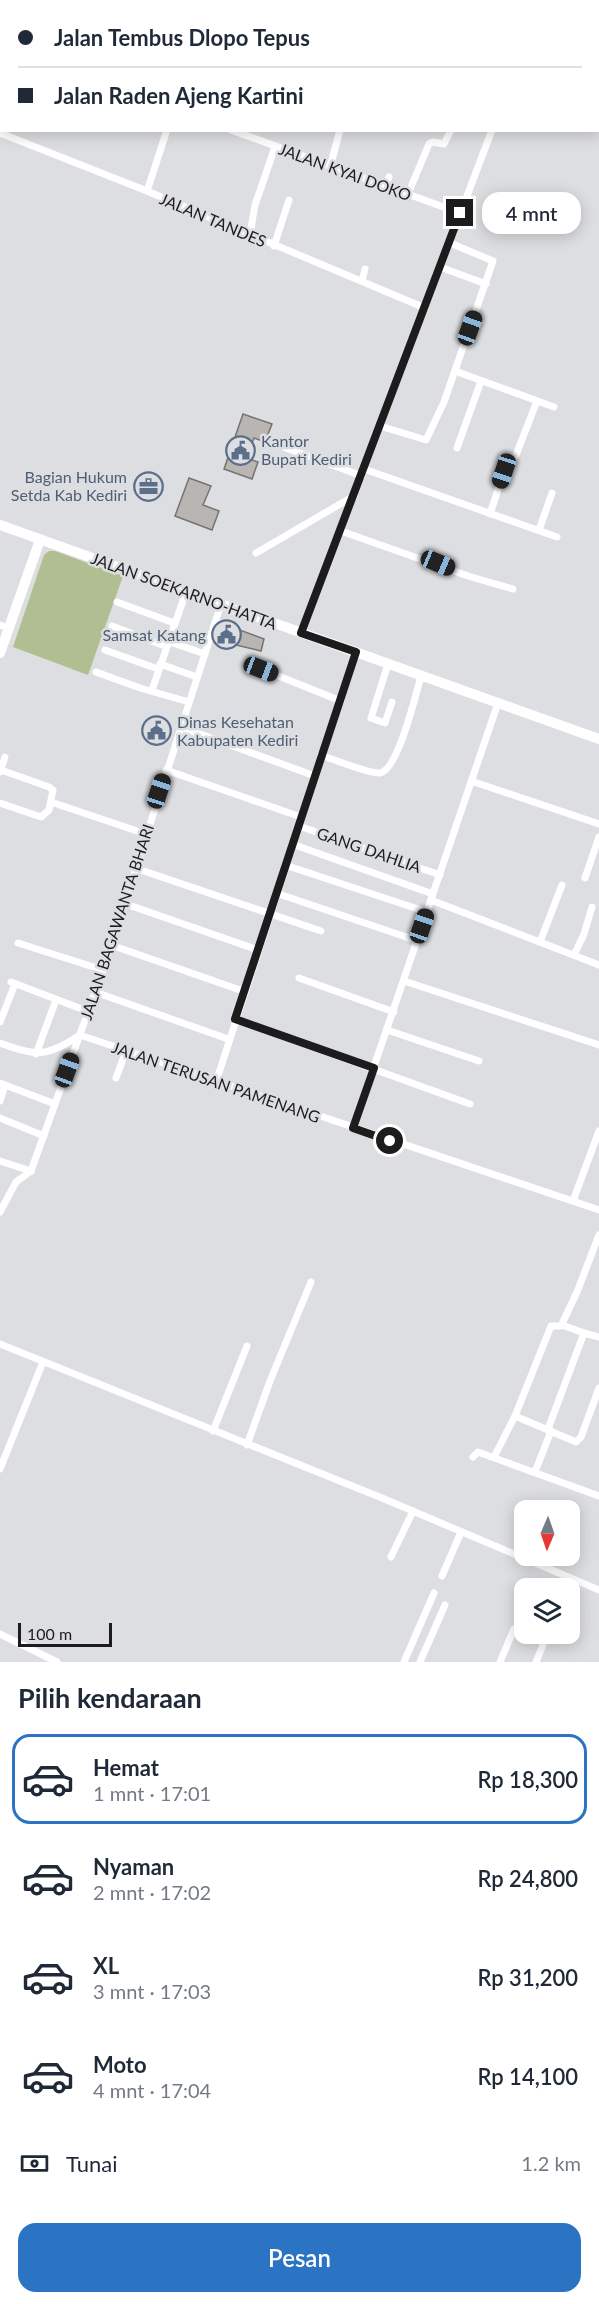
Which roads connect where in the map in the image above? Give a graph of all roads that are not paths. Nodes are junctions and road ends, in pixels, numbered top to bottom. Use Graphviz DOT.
graph roads {
  1 [pos="166,132"];
  2 [pos="236,132"];
  3 [pos="256,132"];
  4 [pos="339,132"];
  5 [pos="450,132"];
  6 [pos="491,132"];
  7 [pos="0,133"];
  8 [pos="254,139"];
  9 [pos="275,147"];
  10 [pos="330,167"];
  11 [pos="389,177"];
  12 [pos="386,186"];
  13 [pos="147,191"];
  14 [pos="408,195"];
  15 [pos="289,200"];
  16 [pos="460,213"];
  17 [pos="250,234"];
  18 [pos="450,243"];
  19 [pos="274,246"];
  20 [pos="440,267"];
  21 [pos="366,269"];
  22 [pos="362,281"];
  23 [pos="486,284"];
  24 [pos="425,308"];
  25 [pos="454,371"];
  26 [pos="481,381"];
  27 [pos="537,401"];
  28 [pos="554,407"];
  29 [pos="380,426"];
  30 [pos="286,448"];
  31 [pos="458,448"];
  32 [pos="363,473"];
  33 [pos="552,493"];
  34 [pos="354,496"];
  35 [pos="490,514"];
  36 [pos="0,525"];
  37 [pos="539,530"];
  38 [pos="341,531"];
  39 [pos="557,537"];
  40 [pos="40,540"];
  41 [pos="256,553"];
  42 [pos="513,589"];
  43 [pos="186,591"];
  44 [pos="117,602"];
  45 [pos="221,604"];
  46 [pos="174,623"];
  47 [pos="112,626"];
  48 [pos="4,627"];
  49 [pos="301,633"];
  50 [pos="166,644"];
  51 [pos="105,650"];
  52 [pos="356,652"];
  53 [pos="0,653"];
  54 [pos="205,654"];
  55 [pos="388,664"];
  56 [pos="159,667"];
  57 [pos="261,669"];
  58 [pos="96,672"];
  59 [pos="421,676"];
  60 [pos="197,677"];
  61 [pos="152,690"];
  62 [pos="341,700"];
  63 [pos="189,702"];
  64 [pos="392,702"];
  65 [pos="498,703"];
  66 [pos="181,727"];
  67 [pos="599,739"];
  68 [pos="321,755"];
  69 [pos="4,757"];
  70 [pos="166,770"];
  71 [pos="0,771"];
  72 [pos="315,776"];
  73 [pos="471,781"];
  74 [pos="51,802"];
  75 [pos="0,803"];
  76 [pos="301,817"];
  77 [pos="599,824"];
  78 [pos="299,826"];
  79 [pos="146,834"];
  80 [pos="599,837"];
  81 [pos="292,844"];
  82 [pos="285,865"];
  83 [pos="135,868"];
  84 [pos="440,875"];
  85 [pos="585,878"];
  86 [pos="562,885"];
  87 [pos="276,893"];
  88 [pos="432,897"];
  89 [pos="123,903"];
  90 [pos="592,907"];
  91 [pos="427,912"];
  92 [pos="269,915"];
  93 [pos="321,931"];
  94 [pos="417,940"];
  95 [pos="540,942"];
  96 [pos="18,944"];
  97 [pos="111,945"];
  98 [pos="258,950"];
  99 [pos="574,956"];
  100 [pos="599,965"];
  101 [pos="103,970"];
  102 [pos="299,978"];
  103 [pos="404,981"];
  104 [pos="95,992"];
  105 [pos="243,992"];
  106 [pos="56,1000"];
  107 [pos="87,1011"];
  108 [pos="393,1012"];
  109 [pos="235,1019"];
  110 [pos="0,1022"];
  111 [pos="387,1030"];
  112 [pos="80,1035"];
  113 [pos="228,1039"];
  114 [pos="0,1043"];
  115 [pos="599,1045"];
  116 [pos="126,1051"];
  117 [pos="36,1054"];
  118 [pos="479,1061"];
  119 [pos="374,1068"];
  120 [pos="116,1078"];
  121 [pos="216,1082"];
  122 [pos="2,1084"];
  123 [pos="0,1101"];
  124 [pos="55,1104"];
  125 [pos="470,1104"];
  126 [pos="0,1118"];
  127 [pos="353,1128"];
  128 [pos="599,1131"];
  129 [pos="44,1136"];
  130 [pos="0,1161"];
  131 [pos="31,1172"];
  132 [pos="573,1202"];
  133 [pos="599,1210"];
  134 [pos="0,1212"];
  135 [pos="599,1235"];
  136 [pos="311,1282"];
  137 [pos="562,1325"];
  138 [pos="584,1333"];
  139 [pos="599,1336"];
  140 [pos="0,1344"];
  141 [pos="247,1346"];
  142 [pos="44,1362"];
  143 [pos="599,1388"];
  144 [pos="596,1403"];
  145 [pos="515,1416"];
  146 [pos="550,1430"];
  147 [pos="213,1431"];
  148 [pos="248,1445"];
  149 [pos="474,1454"];
  150 [pos="494,1457"];
  151 [pos="0,1469"];
  152 [pos="535,1472"];
  153 [pos="599,1496"];
  154 [pos="413,1511"];
  155 [pos="461,1532"];
  156 [pos="391,1557"];
  157 [pos="442,1576"];
  158 [pos="599,1590"];
  159 [pos="434,1593"];
  160 [pos="445,1605"];
  161 [pos="514,1629"];
  162 [pos="0,1634"];
  163 [pos="543,1644"];
  164 [pos="57,1662"];
  165 [pos="404,1662"];
  166 [pos="420,1662"];
  167 [pos="500,1662"];
  168 [pos="536,1662"];
  1 -- 13 [label="street"];
  2 -- 8 [label="street, JALAN KYAI DOKO"];
  3 -- 8 [label="street"];
  4 -- 10 [label="street"];
  5 -- 14 [label="street"];
  6 -- 16 [label="street"];
  7 -- 13 [label="street, JALAN TANDES"];
  8 -- 9 [label="street, JALAN KYAI DOKO"];
  9 -- 10 [label="street, JALAN KYAI DOKO"];
  9 -- 17 [label="street"];
  10 -- 12 [label="street, JALAN KYAI DOKO"];
  11 -- 12 [label="street"];
  12 -- 14 [label="street, JALAN KYAI DOKO"];
  13 -- 17 [label="street, JALAN TANDES"];
  14 -- 16 [label="street, JALAN KYAI DOKO"];
  15 -- 19 [label="street"];
  16 -- 18 [label="street"];
  17 -- 19 [label="street, JALAN TANDES"];
  18 -- 20 [label="street"];
  18 -- 23 [label="street"];
  19 -- 22 [label="street, JALAN TANDES"];
  20 -- 23 [label="street"];
  20 -- 24 [label="street"];
  21 -- 22 [label="street"];
  22 -- 24 [label="street, JALAN TANDES"];
  23 -- 25 [label="street"];
  24 -- 29 [label="street"];
  25 -- 26 [label="street"];
  25 -- 29 [label="street"];
  26 -- 27 [label="street"];
  26 -- 31 [label="street"];
  27 -- 28 [label="street"];
  27 -- 35 [label="street"];
  29 -- 32 [label="street"];
  30 -- 32 [label="street"];
  32 -- 34 [label="street"];
  32 -- 35 [label="street"];
  33 -- 37 [label="street"];
  34 -- 38 [label="street"];
  34 -- 41 [label="street"];
  35 -- 37 [label="street"];
  36 -- 40 [label="main road, JALAN SOEKARNO-HATTA"];
  37 -- 39 [label="street"];
  38 -- 42 [label="street"];
  38 -- 49 [label="street"];
  40 -- 43 [label="main road, JALAN SOEKARNO-HATTA"];
  40 -- 48 [label="main road"];
  43 -- 45 [label="main road, JALAN SOEKARNO-HATTA"];
  43 -- 46 [label="street"];
  44 -- 46 [label="street"];
  45 -- 49 [label="main road, JALAN SOEKARNO-HATTA"];
  45 -- 54 [label="street, JALAN BAGAWANTA BHARI"];
  46 -- 50 [label="street"];
  47 -- 50 [label="street"];
  48 -- 53 [label="main road"];
  49 -- 52 [label="main road, JALAN SOEKARNO-HATTA"];
  50 -- 54 [label="street"];
  50 -- 56 [label="street"];
  51 -- 56 [label="street"];
  52 -- 55 [label="main road, JALAN SOEKARNO-HATTA"];
  52 -- 62 [label="street"];
  54 -- 60 [label="street, JALAN BAGAWANTA BHARI"];
  55 -- 59 [label="main road, JALAN SOEKARNO-HATTA"];
  55 -- 64 [label="street"];
  56 -- 60 [label="street"];
  56 -- 61 [label="street"];
  57 -- 62 [label="street"];
  58 -- 61 [label="street"];
  59 -- 65 [label="main road, JALAN SOEKARNO-HATTA"];
  59 -- 68 [label="street"];
  60 -- 63 [label="street, JALAN BAGAWANTA BHARI"];
  61 -- 63 [label="street"];
  62 -- 68 [label="street"];
  63 -- 66 [label="street, JALAN BAGAWANTA BHARI"];
  65 -- 67 [label="main road, JALAN SOEKARNO-HATTA"];
  65 -- 73 [label="street"];
  66 -- 70 [label="street, JALAN BAGAWANTA BHARI"];
  66 -- 72 [label="street"];
  68 -- 72 [label="street"];
  69 -- 71 [label="street"];
  70 -- 76 [label="street"];
  70 -- 79 [label="street, JALAN BAGAWANTA BHARI"];
  71 -- 74 [label="street"];
  72 -- 76 [label="street"];
  73 -- 77 [label="street"];
  73 -- 84 [label="street"];
  74 -- 75 [label="street"];
  74 -- 79 [label="street"];
  76 -- 78 [label="street"];
  78 -- 81 [label="street"];
  78 -- 84 [label="street, GANG DAHLIA"];
  79 -- 83 [label="street, JALAN BAGAWANTA BHARI"];
  80 -- 85 [label="street"];
  81 -- 82 [label="street"];
  81 -- 88 [label="street"];
  82 -- 87 [label="street"];
  82 -- 91 [label="street"];
  83 -- 89 [label="street, JALAN BAGAWANTA BHARI"];
  83 -- 92 [label="street"];
  84 -- 88 [label="street"];
  86 -- 95 [label="street"];
  87 -- 92 [label="street"];
  87 -- 94 [label="street"];
  88 -- 91 [label="street"];
  88 -- 95 [label="street"];
  89 -- 97 [label="street, JALAN BAGAWANTA BHARI"];
  89 -- 98 [label="street"];
  90 -- 99 [label="street"];
  91 -- 94 [label="street"];
  92 -- 93 [label="street"];
  92 -- 98 [label="street"];
  94 -- 103 [label="street"];
  95 -- 99 [label="street"];
  96 -- 101 [label="street"];
  97 -- 101 [label="street, JALAN BAGAWANTA BHARI"];
  97 -- 105 [label="street"];
  98 -- 105 [label="street"];
  99 -- 100 [label="street"];
  101 -- 104 [label="street, JALAN BAGAWANTA BHARI"];
  102 -- 108 [label="street"];
  103 -- 108 [label="street"];
  103 -- 115 [label="street"];
  104 -- 107 [label="street, JALAN BAGAWANTA BHARI"];
  104 -- 113 [label="street"];
  105 -- 109 [label="street"];
  106 -- 107 [label="street"];
  106 -- 110 [label="street"];
  106 -- 117 [label="street"];
  107 -- 112 [label="street, JALAN BAGAWANTA BHARI"];
  108 -- 111 [label="street"];
  109 -- 113 [label="street"];
  109 -- 119 [label="street"];
  111 -- 118 [label="street"];
  111 -- 119 [label="street"];
  112 -- 116 [label="street, JALAN TERUSAN PAMENANG"];
  112 -- 117 [label="street"];
  112 -- 124 [label="street, JALAN BAGAWANTA BHARI"];
  113 -- 121 [label="street"];
  114 -- 117 [label="street"];
  116 -- 120 [label="street"];
  116 -- 121 [label="street, JALAN TERUSAN PAMENANG"];
  119 -- 125 [label="street"];
  119 -- 127 [label="street"];
  121 -- 127 [label="street, JALAN TERUSAN PAMENANG"];
  122 -- 123 [label="street"];
  122 -- 124 [label="street"];
  124 -- 129 [label="street, JALAN BAGAWANTA BHARI"];
  126 -- 129 [label="street"];
  127 -- 132 [label="street, JALAN TERUSAN PAMENANG"];
  128 -- 132 [label="street"];
  129 -- 131 [label="street, JALAN BAGAWANTA BHARI"];
  130 -- 131 [label="street"];
  131 -- 134 [label="street"];
  132 -- 133 [label="street, JALAN TERUSAN PAMENANG"];
  135 -- 137 [label="street"];
  136 -- 148 [label="street"];
  137 -- 138 [label="street"];
  137 -- 145 [label="street"];
  138 -- 139 [label="street"];
  138 -- 146 [label="street"];
  140 -- 142 [label="street"];
  141 -- 147 [label="street"];
  142 -- 147 [label="street"];
  142 -- 151 [label="street"];
  143 -- 144 [label="street"];
  144 -- 146 [label="street"];
  145 -- 146 [label="street"];
  145 -- 150 [label="street"];
  146 -- 152 [label="street"];
  147 -- 148 [label="street"];
  148 -- 154 [label="street"];
  149 -- 150 [label="street"];
  150 -- 152 [label="street"];
  152 -- 153 [label="street"];
  154 -- 155 [label="street"];
  154 -- 156 [label="street"];
  155 -- 157 [label="street"];
  155 -- 158 [label="street"];
  159 -- 165 [label="street"];
  160 -- 166 [label="street"];
  161 -- 167 [label="street"];
  162 -- 164 [label="street"];
  163 -- 168 [label="street"];
}
